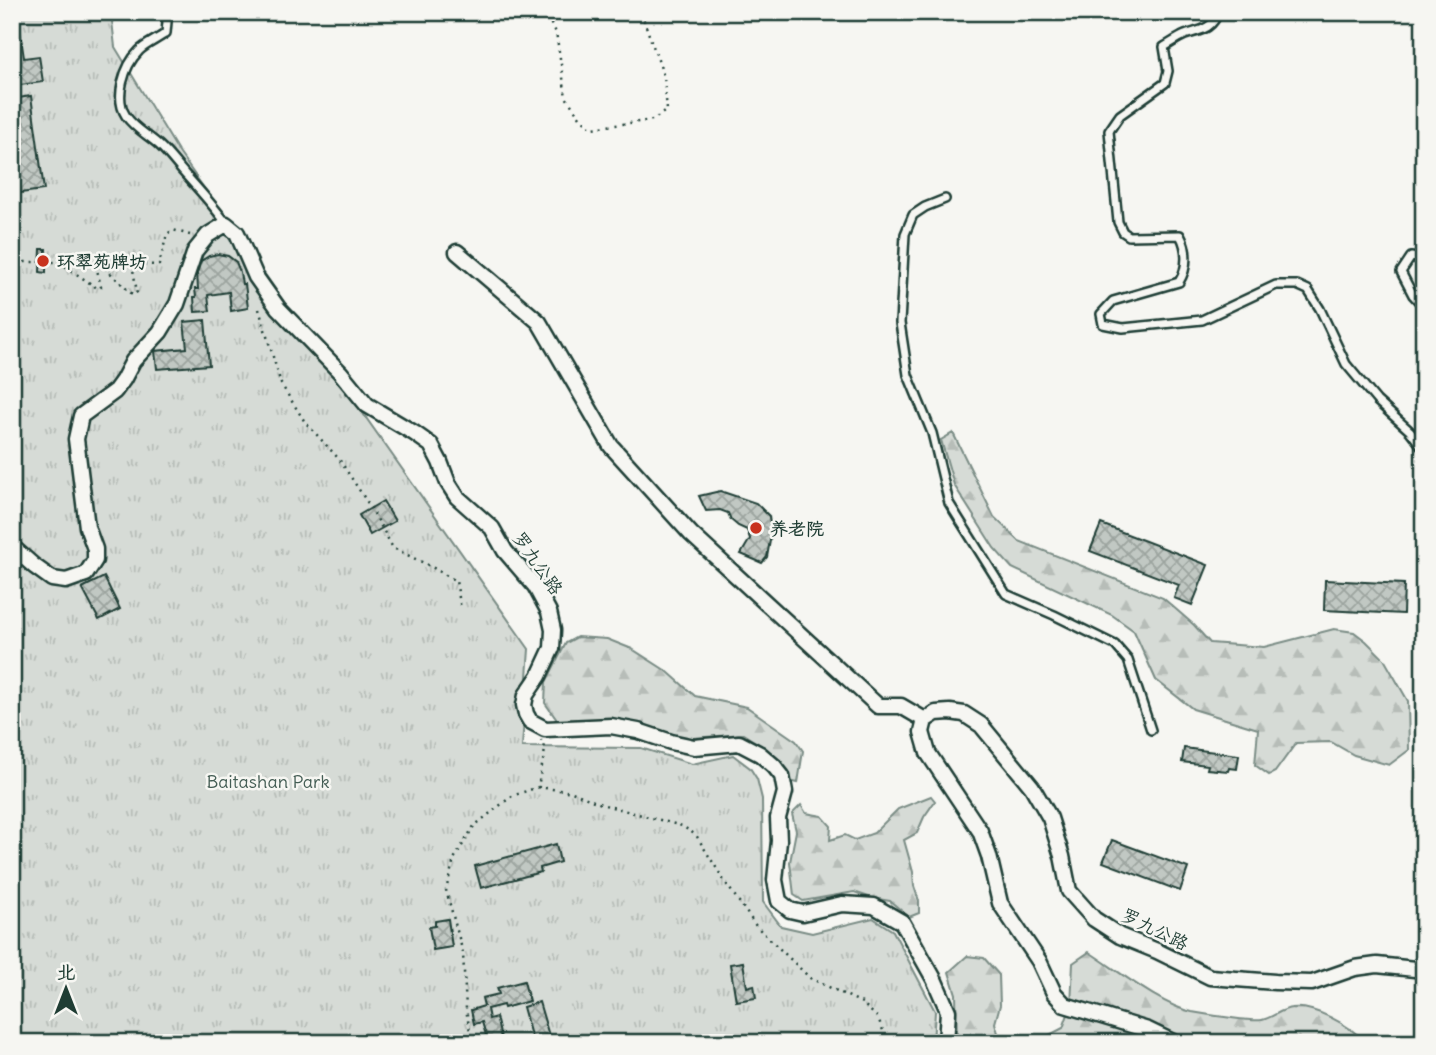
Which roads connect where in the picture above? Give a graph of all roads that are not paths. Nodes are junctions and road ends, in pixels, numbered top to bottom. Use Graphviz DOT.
graph roads {
  1 [pos="165,12"];
  2 [pos="1217,12"];
  3 [pos="945,199"];
  4 [pos="226,224"];
  5 [pos="457,252"];
  6 [pos="1424,259"];
  7 [pos="1424,307"];
  8 [pos="1424,449"];
  9 [pos="12,548"];
  10 [pos="925,720"];
  11 [pos="1151,730"];
  12 [pos="1424,970"];
  13 [pos="943,1042"];
  14 [pos="1175,1043"];
  1 -- 4 [label="lane, 罗九公路"];
  2 -- 8 [label="lane"];
  3 -- 11 [label="lane"];
  4 -- 9 [label="street"];
  4 -- 13 [label="street, 罗九公路"];
  5 -- 10 [label="street"];
  6 -- 7 [label="lane"];
  10 -- 12 [label="street, 罗九公路"];
  10 -- 14 [label="street"];
}
